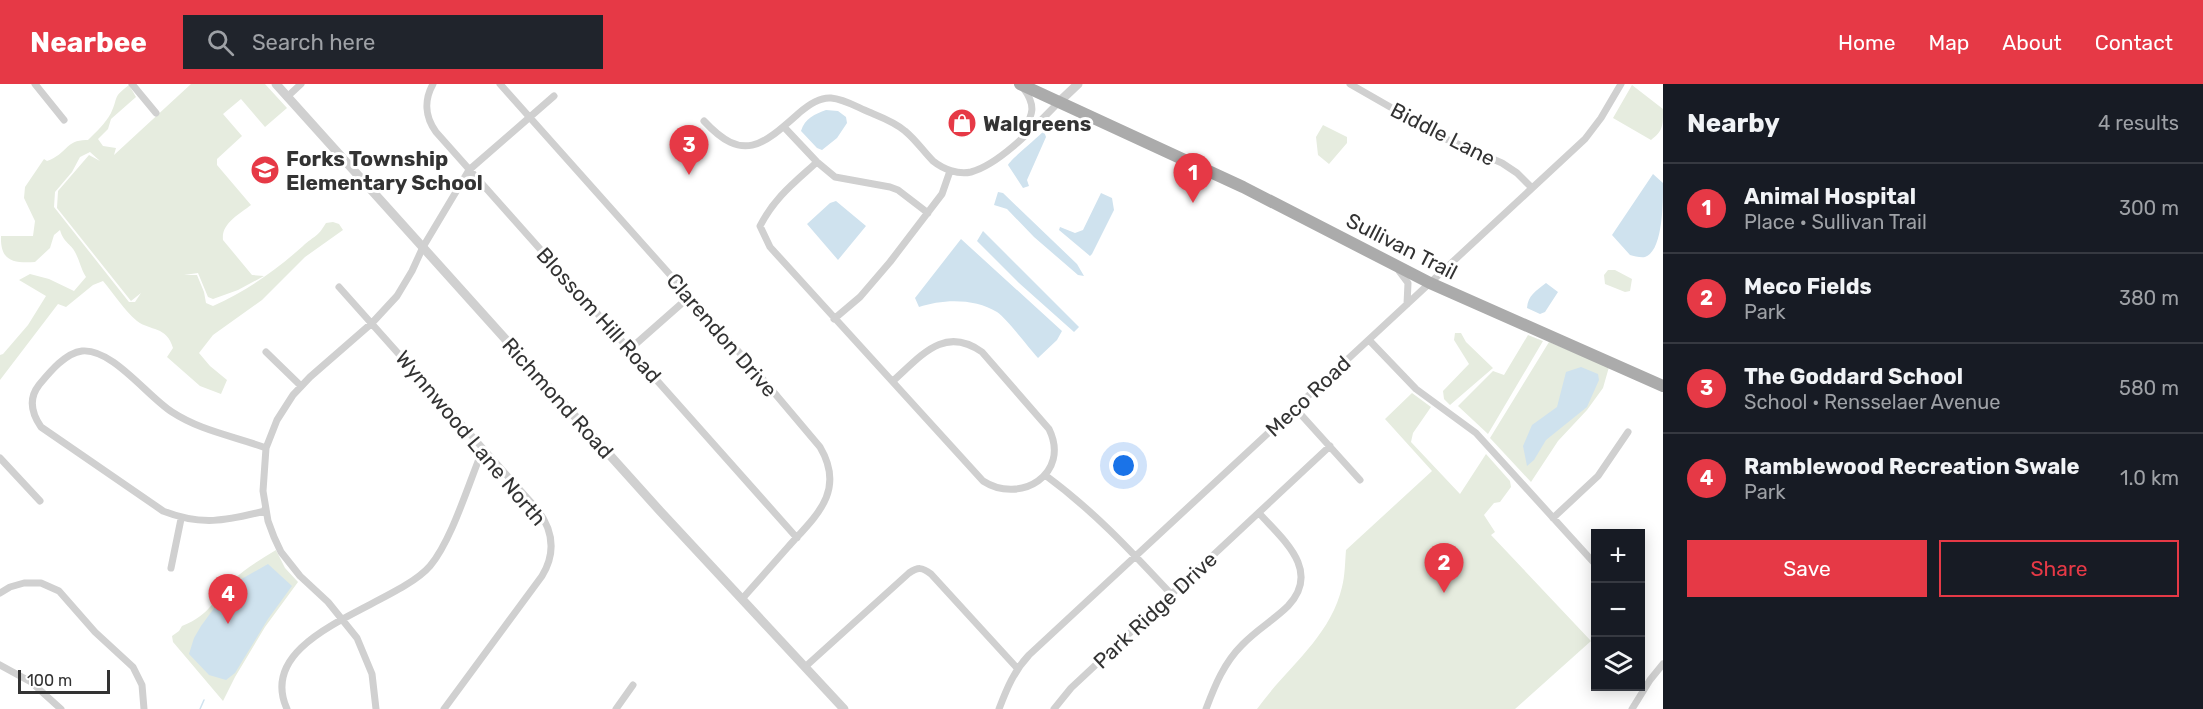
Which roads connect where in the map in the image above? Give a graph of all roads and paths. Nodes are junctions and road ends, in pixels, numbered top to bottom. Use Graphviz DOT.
graph roads {
  1 [pos="35,84"];
  2 [pos="132,84"];
  3 [pos="276,84"];
  4 [pos="301,84"];
  5 [pos="433,84"];
  6 [pos="500,84"];
  7 [pos="1020,84"];
  8 [pos="1078,84"];
  9 [pos="1350,84"];
  10 [pos="1617,85"];
  11 [pos="554,96"];
  12 [pos="287,97"];
  13 [pos="1060,101"];
  14 [pos="156,113"];
  15 [pos="529,118"];
  16 [pos="64,120"];
  17 [pos="704,121"];
  18 [pos="784,127"];
  19 [pos="1020,138"];
  20 [pos="817,162"];
  21 [pos="469,170"];
  22 [pos="950,171"];
  23 [pos="1532,188"];
  24 [pos="928,213"];
  25 [pos="423,247"];
  26 [pos="1390,262"];
  27 [pos="1430,283"];
  28 [pos="339,286"];
  29 [pos="689,297"];
  30 [pos="1407,304"];
  31 [pos="834,319"];
  32 [pos="372,323"];
  33 [pos="1369,340"];
  34 [pos="630,349"];
  35 [pos="266,352"];
  36 [pos="893,381"];
  37 [pos="301,386"];
  38 [pos="1663,386"];
  39 [pos="1295,408"];
  40 [pos="1628,432"];
  41 [pos="1330,446"];
  42 [pos="266,448"];
  43 [pos="483,449"];
  44 [pos="0,458"];
  45 [pos="1045,475"];
  46 [pos="1360,480"];
  47 [pos="40,501"];
  48 [pos="265,509"];
  49 [pos="1259,513"];
  50 [pos="1553,518"];
  51 [pos="181,519"];
  52 [pos="796,538"];
  53 [pos="1136,555"];
  54 [pos="921,560"];
  55 [pos="1591,560"];
  56 [pos="171,568"];
  57 [pos="921,568"];
  58 [pos="0,593"];
  59 [pos="1171,594"];
  60 [pos="742,599"];
  61 [pos="343,619"];
  62 [pos="1663,664"];
  63 [pos="0,665"];
  64 [pos="805,667"];
  65 [pos="1017,668"];
  66 [pos="633,686"];
  67 [pos="61,709"];
  68 [pos="144,709"];
  69 [pos="287,709"];
  70 [pos="376,709"];
  71 [pos="444,709"];
  72 [pos="616,709"];
  73 [pos="844,709"];
  74 [pos="999,709"];
  75 [pos="1054,709"];
  76 [pos="1206,709"];
  77 [pos="1632,709"];
  1 -- 16 [label="street"];
  2 -- 14 [label="street"];
  3 -- 12 [label="street, Richmond Road"];
  4 -- 12 [label="street"];
  5 -- 21 [label="street, Blossom Hill Road"];
  6 -- 15 [label="street, Clarendon Drive"];
  7 -- 13 [label="main road, Sullivan Trail"];
  7 -- 19 [label="street"];
  8 -- 13 [label="street"];
  9 -- 23 [label="street, Biddle Lane"];
  10 -- 23 [label="street, Meco Road"];
  11 -- 15 [label="street"];
  12 -- 25 [label="street, Richmond Road"];
  13 -- 19 [label="street"];
  13 -- 26 [label="main road, Sullivan Trail"];
  15 -- 21 [label="street"];
  15 -- 29 [label="street, Clarendon Drive"];
  17 -- 18 [label="street"];
  18 -- 20 [label="street"];
  18 -- 22 [label="street"];
  19 -- 22 [label="street"];
  20 -- 24 [label="street"];
  20 -- 31 [label="street"];
  21 -- 25 [label="street"];
  21 -- 34 [label="street, Blossom Hill Road"];
  22 -- 24 [label="street"];
  23 -- 27 [label="street, Meco Road"];
  24 -- 31 [label="street"];
  25 -- 32 [label="street"];
  25 -- 60 [label="street, Richmond Road"];
  26 -- 27 [label="main road, Sullivan Trail"];
  26 -- 30 [label="street"];
  27 -- 30 [label="street, Meco Road"];
  27 -- 38 [label="main road, Sullivan Trail"];
  28 -- 32 [label="street, Wynnwood Lane North"];
  29 -- 34 [label="street"];
  29 -- 52 [label="street, Clarendon Drive"];
  30 -- 33 [label="street, Meco Road"];
  31 -- 36 [label="street"];
  32 -- 37 [label="street"];
  32 -- 43 [label="street, Wynnwood Lane North"];
  33 -- 39 [label="street, Meco Road"];
  33 -- 50 [label="street"];
  34 -- 52 [label="street, Blossom Hill Road"];
  35 -- 37 [label="street"];
  36 -- 45 [label="street"];
  36 -- 45 [label="street"];
  37 -- 42 [label="street"];
  39 -- 41 [label="street"];
  39 -- 53 [label="street, Meco Road"];
  40 -- 50 [label="street"];
  41 -- 46 [label="street"];
  41 -- 49 [label="street, Park Ridge Drive"];
  42 -- 48 [label="street"];
  42 -- 51 [label="street"];
  43 -- 61 [label="street"];
  43 -- 71 [label="street, Wynnwood Lane North"];
  44 -- 47 [label="street"];
  45 -- 53 [label="street"];
  48 -- 51 [label="street"];
  48 -- 61 [label="street"];
  49 -- 59 [label="street, Park Ridge Drive"];
  49 -- 76 [label="street"];
  50 -- 55 [label="street"];
  51 -- 56 [label="street"];
  52 -- 60 [label="street, Clarendon Drive"];
  53 -- 59 [label="street"];
  53 -- 65 [label="street, Meco Road"];
  54 -- 57 [label="street"];
  57 -- 64 [label="street"];
  57 -- 65 [label="street"];
  58 -- 68 [label="street"];
  59 -- 75 [label="street, Park Ridge Drive"];
  60 -- 64 [label="street, Richmond Road"];
  61 -- 69 [label="street"];
  61 -- 70 [label="street"];
  62 -- 77 [label="street"];
  63 -- 67 [label="street"];
  64 -- 73 [label="street, Richmond Road"];
  65 -- 74 [label="street, Meco Road"];
  66 -- 72 [label="street"];
}
